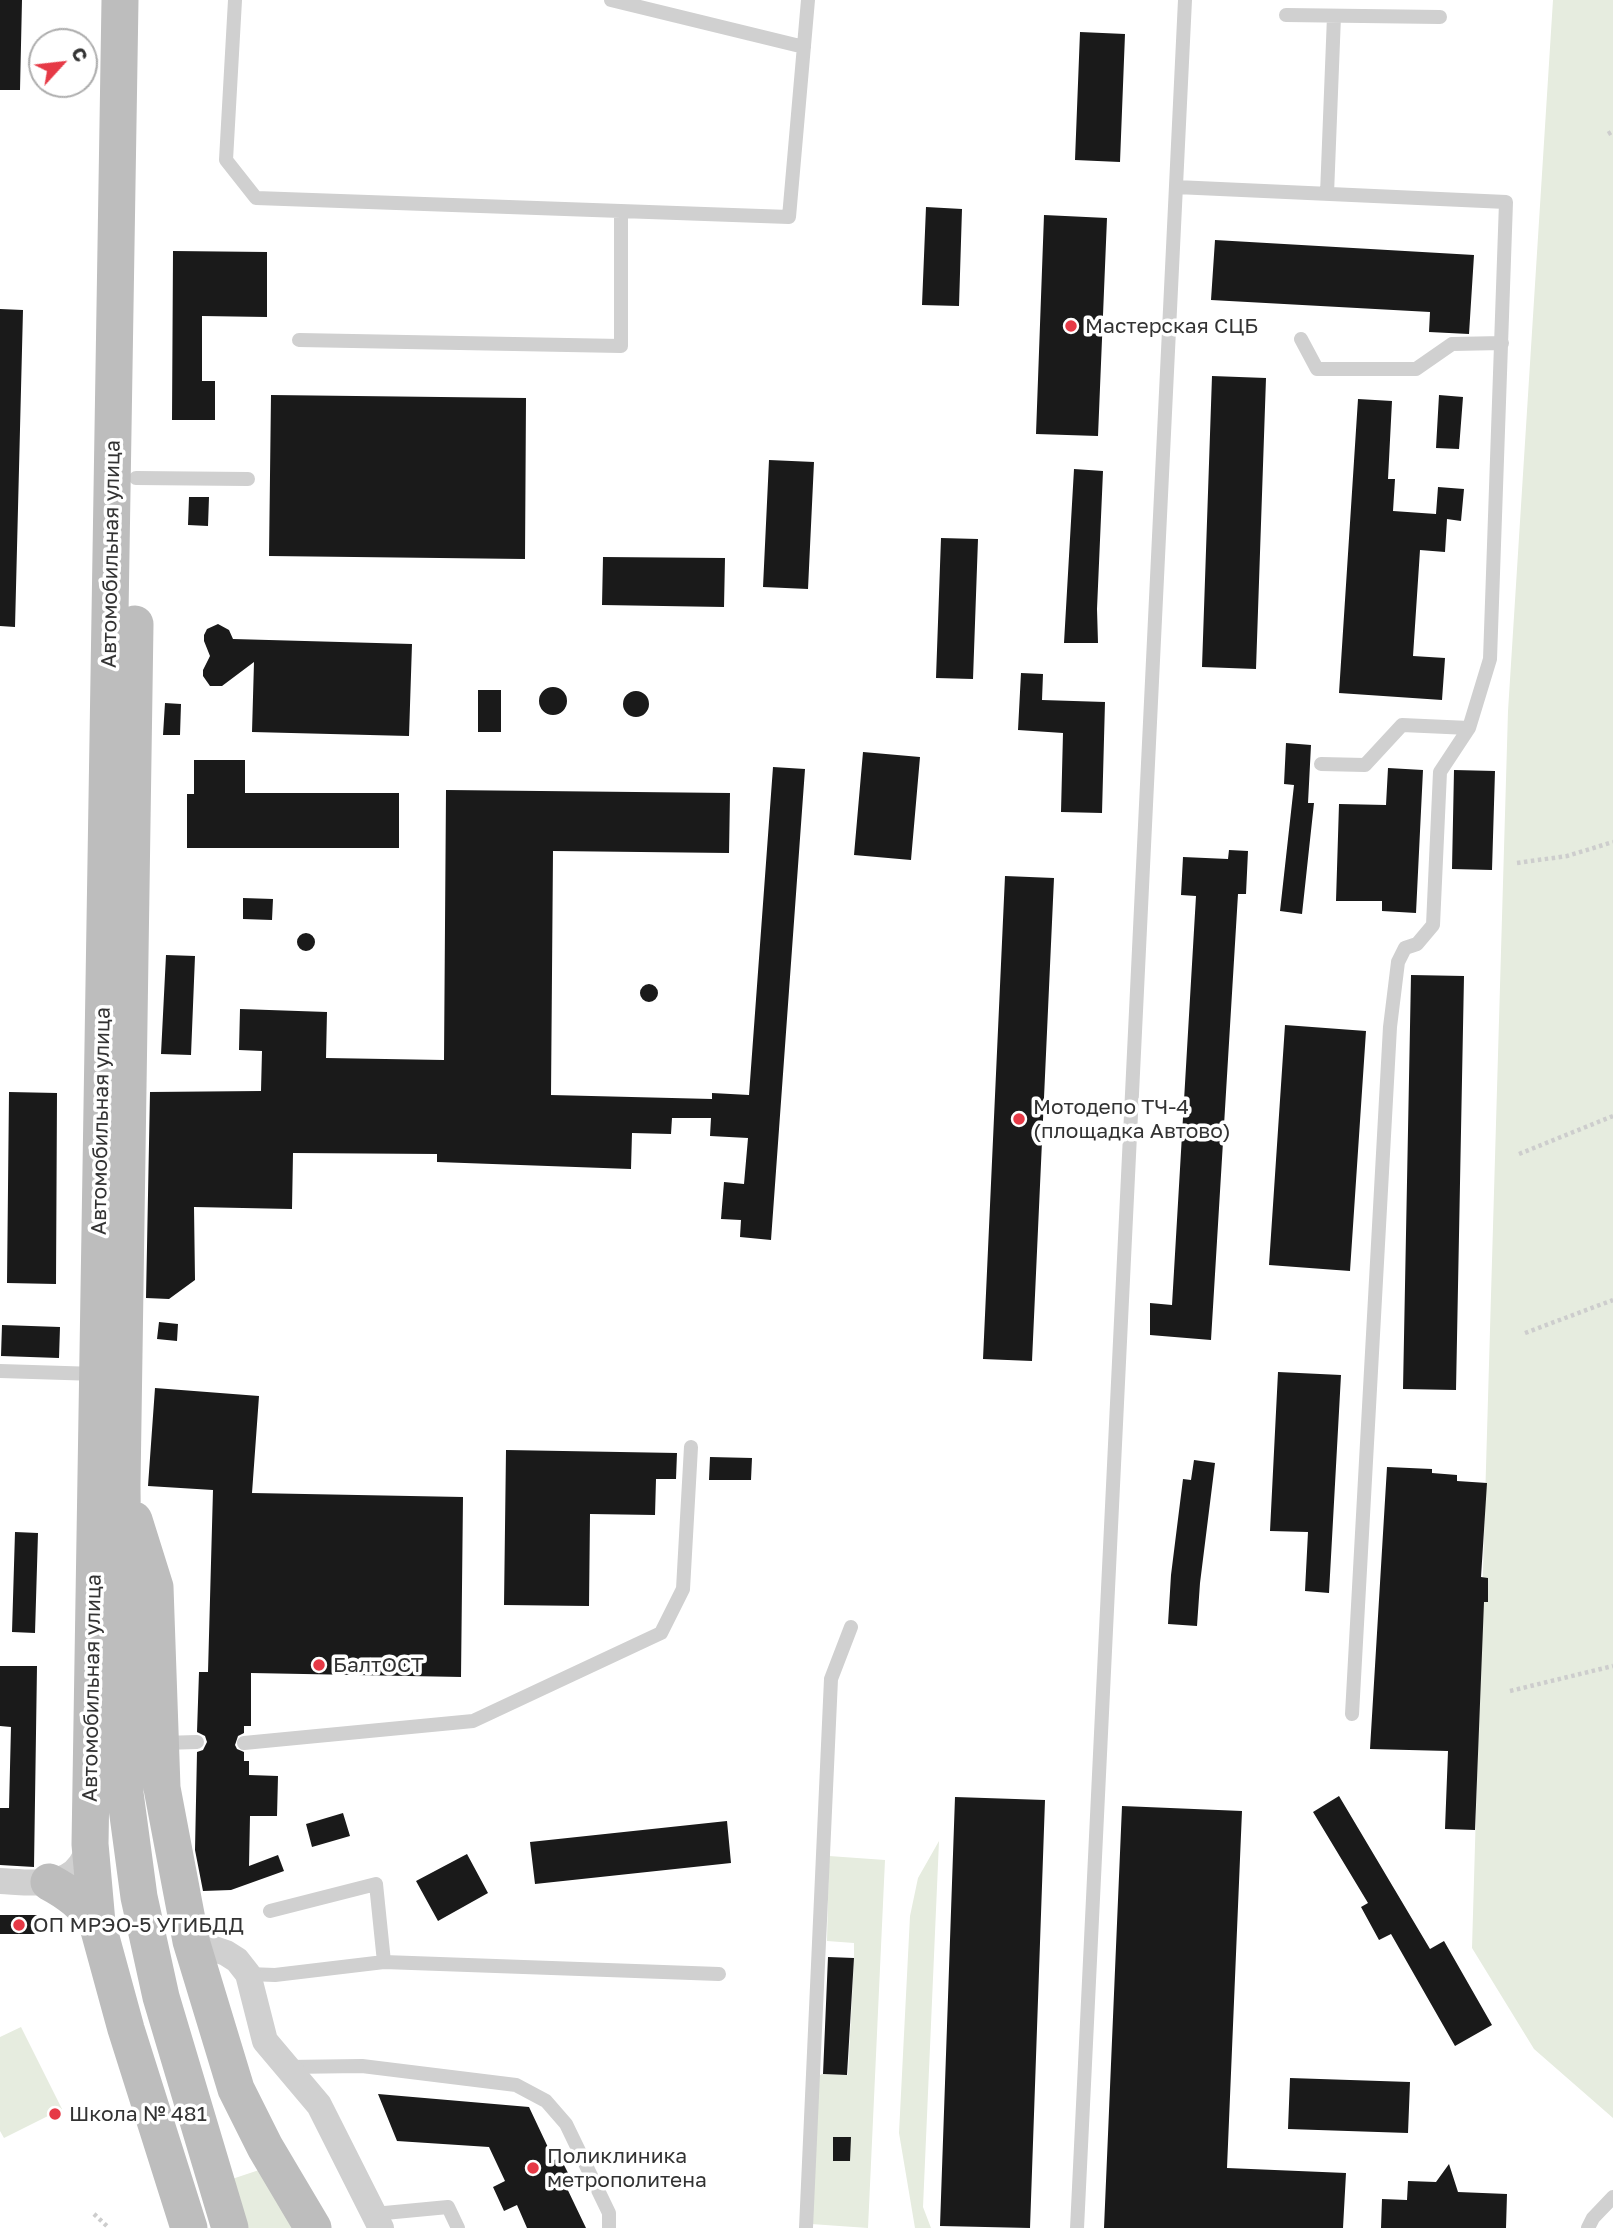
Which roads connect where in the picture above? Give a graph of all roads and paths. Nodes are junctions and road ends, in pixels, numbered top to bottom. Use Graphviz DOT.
graph roads {
  1 [pos="120,0"];
  2 [pos="143,0"];
  3 [pos="235,0"];
  4 [pos="611,0"];
  5 [pos="808,0"];
  6 [pos="1185,0"];
  7 [pos="1286,15"];
  8 [pos="1334,16"];
  9 [pos="1440,17"];
  10 [pos="804,47"];
  11 [pos="1176,187"];
  12 [pos="1328,194"];
  13 [pos="621,211"];
  14 [pos="1301,339"];
  15 [pos="299,340"];
  16 [pos="1502,343"];
  17 [pos="136,478"];
  18 [pos="248,480"];
  19 [pos="1469,728"];
  20 [pos="1321,764"];
  21 [pos="1613,842"];
  22 [pos="1517,863"];
  23 [pos="1613,1116"];
  24 [pos="1519,1154"];
  25 [pos="1613,1300"];
  26 [pos="1525,1333"];
  27 [pos="0,1371"];
  28 [pos="97,1374"];
  29 [pos="691,1447"];
  30 [pos="122,1485"];
  31 [pos="851,1627"];
  32 [pos="1613,1666"];
  33 [pos="1510,1690"];
  34 [pos="1352,1714"];
  35 [pos="197,1742"];
  36 [pos="160,1743"];
  37 [pos="244,1743"];
  38 [pos="90,1844"];
  39 [pos="0,1881"];
  40 [pos="49,1882"];
  41 [pos="270,1911"];
  42 [pos="97,1923"];
  43 [pos="191,1941"];
  44 [pos="384,1962"];
  45 [pos="719,1974"];
  46 [pos="249,1982"];
  47 [pos="205,1988"];
  48 [pos="286,2067"];
  49 [pos="1613,2197"];
  50 [pos="94,2214"];
  51 [pos="377,2221"];
  52 [pos="109,2228"];
  53 [pos="189,2228"];
  54 [pos="230,2228"];
  55 [pos="313,2228"];
  56 [pos="458,2228"];
  57 [pos="609,2228"];
  58 [pos="806,2228"];
  59 [pos="1077,2228"];
  60 [pos="1588,2228"];
  1 -- 28 [label="main road, Автомобильная улица"];
  2 -- 17 [label="main road, Автомобильная улица"];
  3 -- 13 [label="lane"];
  4 -- 10 [label="lane"];
  5 -- 10 [label="lane"];
  6 -- 11 [label="lane"];
  7 -- 8 [label="lane"];
  8 -- 9 [label="lane"];
  8 -- 12 [label="lane"];
  10 -- 13 [label="lane"];
  11 -- 12 [label="lane"];
  11 -- 59 [label="lane"];
  12 -- 16 [label="lane"];
  13 -- 15 [label="lane"];
  14 -- 16 [label="lane"];
  16 -- 19 [label="lane"];
  17 -- 18 [label="lane"];
  17 -- 30 [label="main road, Автомобильная улица"];
  19 -- 20 [label="lane"];
  19 -- 34 [label="lane"];
  21 -- 22 [label="path"];
  23 -- 24 [label="path"];
  25 -- 26 [label="path"];
  27 -- 28 [label="lane"];
  28 -- 38 [label="main road, Автомобильная улица"];
  29 -- 37 [label="lane"];
  30 -- 36 [label="main road"];
  30 -- 54 [label="main road, Автомобильная улица"];
  31 -- 58 [label="lane"];
  32 -- 33 [label="path"];
  35 -- 36 [label="lane"];
  36 -- 43 [label="main road"];
  38 -- 40 [label="street"];
  38 -- 42 [label="main road, Автомобильная улица"];
  39 -- 40 [label="street"];
  40 -- 42 [label="main road"];
  41 -- 44 [label="lane"];
  42 -- 53 [label="main road, Автомобильная улица"];
  43 -- 46 [label="street"];
  43 -- 47 [label="main road"];
  44 -- 45 [label="lane"];
  44 -- 46 [label="lane"];
  46 -- 47 [label="street"];
  46 -- 48 [label="street"];
  47 -- 55 [label="main road"];
  48 -- 51 [label="street"];
  48 -- 57 [label="lane"];
  49 -- 60 [label="lane"];
  50 -- 52 [label="path"];
  51 -- 56 [label="lane"];
}
